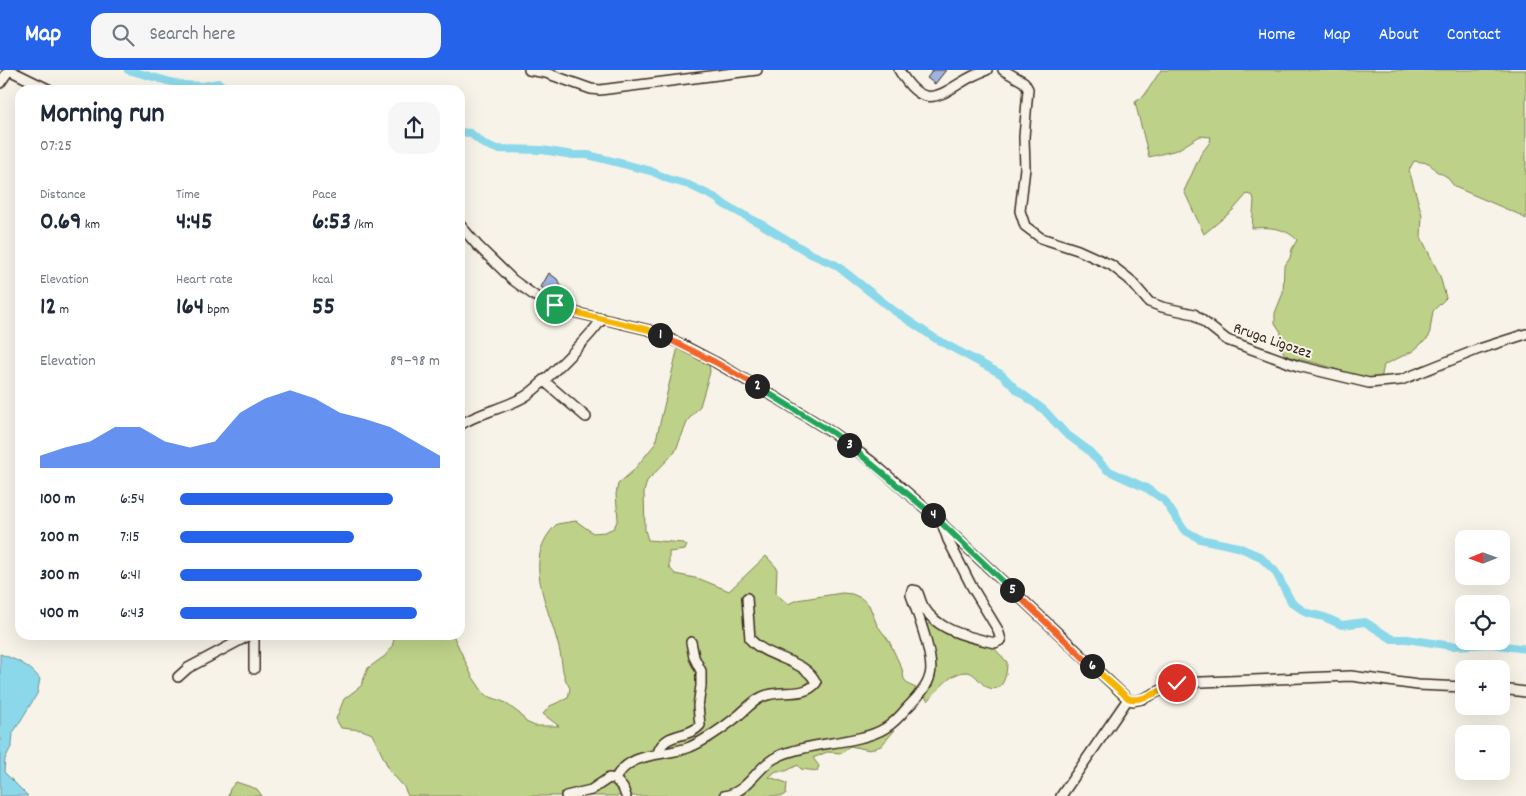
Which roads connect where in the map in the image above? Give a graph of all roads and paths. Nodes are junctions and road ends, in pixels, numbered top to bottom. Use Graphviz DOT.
graph roads {
  1 [pos="9,70"];
  2 [pos="529,70"];
  3 [pos="757,70"];
  4 [pos="899,70"];
  5 [pos="987,70"];
  6 [pos="1003,70"];
  7 [pos="0,83"];
  8 [pos="40,85"];
  9 [pos="465,231"];
  10 [pos="602,318"];
  11 [pos="1526,334"];
  12 [pos="543,380"];
  13 [pos="586,417"];
  14 [pos="465,422"];
  15 [pos="942,524"];
  16 [pos="748,598"];
  17 [pos="241,640"];
  18 [pos="254,640"];
  19 [pos="691,642"];
  20 [pos="254,669"];
  21 [pos="178,677"];
  22 [pos="1455,687"];
  23 [pos="1510,690"];
  24 [pos="1526,692"];
  25 [pos="1128,698"];
  26 [pos="658,753"];
  27 [pos="615,779"];
  28 [pos="566,796"];
  29 [pos="626,796"];
  30 [pos="724,796"];
  31 [pos="1061,796"];
  1 -- 7 [label="street"];
  1 -- 8 [label="street"];
  2 -- 3 [label="street"];
  4 -- 5 [label="street"];
  6 -- 11 [label="street, Rruga Ligozez"];
  9 -- 10 [label="street"];
  10 -- 12 [label="street"];
  10 -- 15 [label="street"];
  12 -- 13 [label="street"];
  12 -- 14 [label="street"];
  15 -- 25 [label="street"];
  15 -- 30 [label="street"];
  16 -- 26 [label="street"];
  17 -- 21 [label="street"];
  18 -- 20 [label="street"];
  19 -- 26 [label="street"];
  22 -- 25 [label="street"];
  23 -- 24 [label="street"];
  25 -- 31 [label="street"];
  26 -- 27 [label="street"];
  27 -- 28 [label="street"];
  27 -- 29 [label="street"];
}
